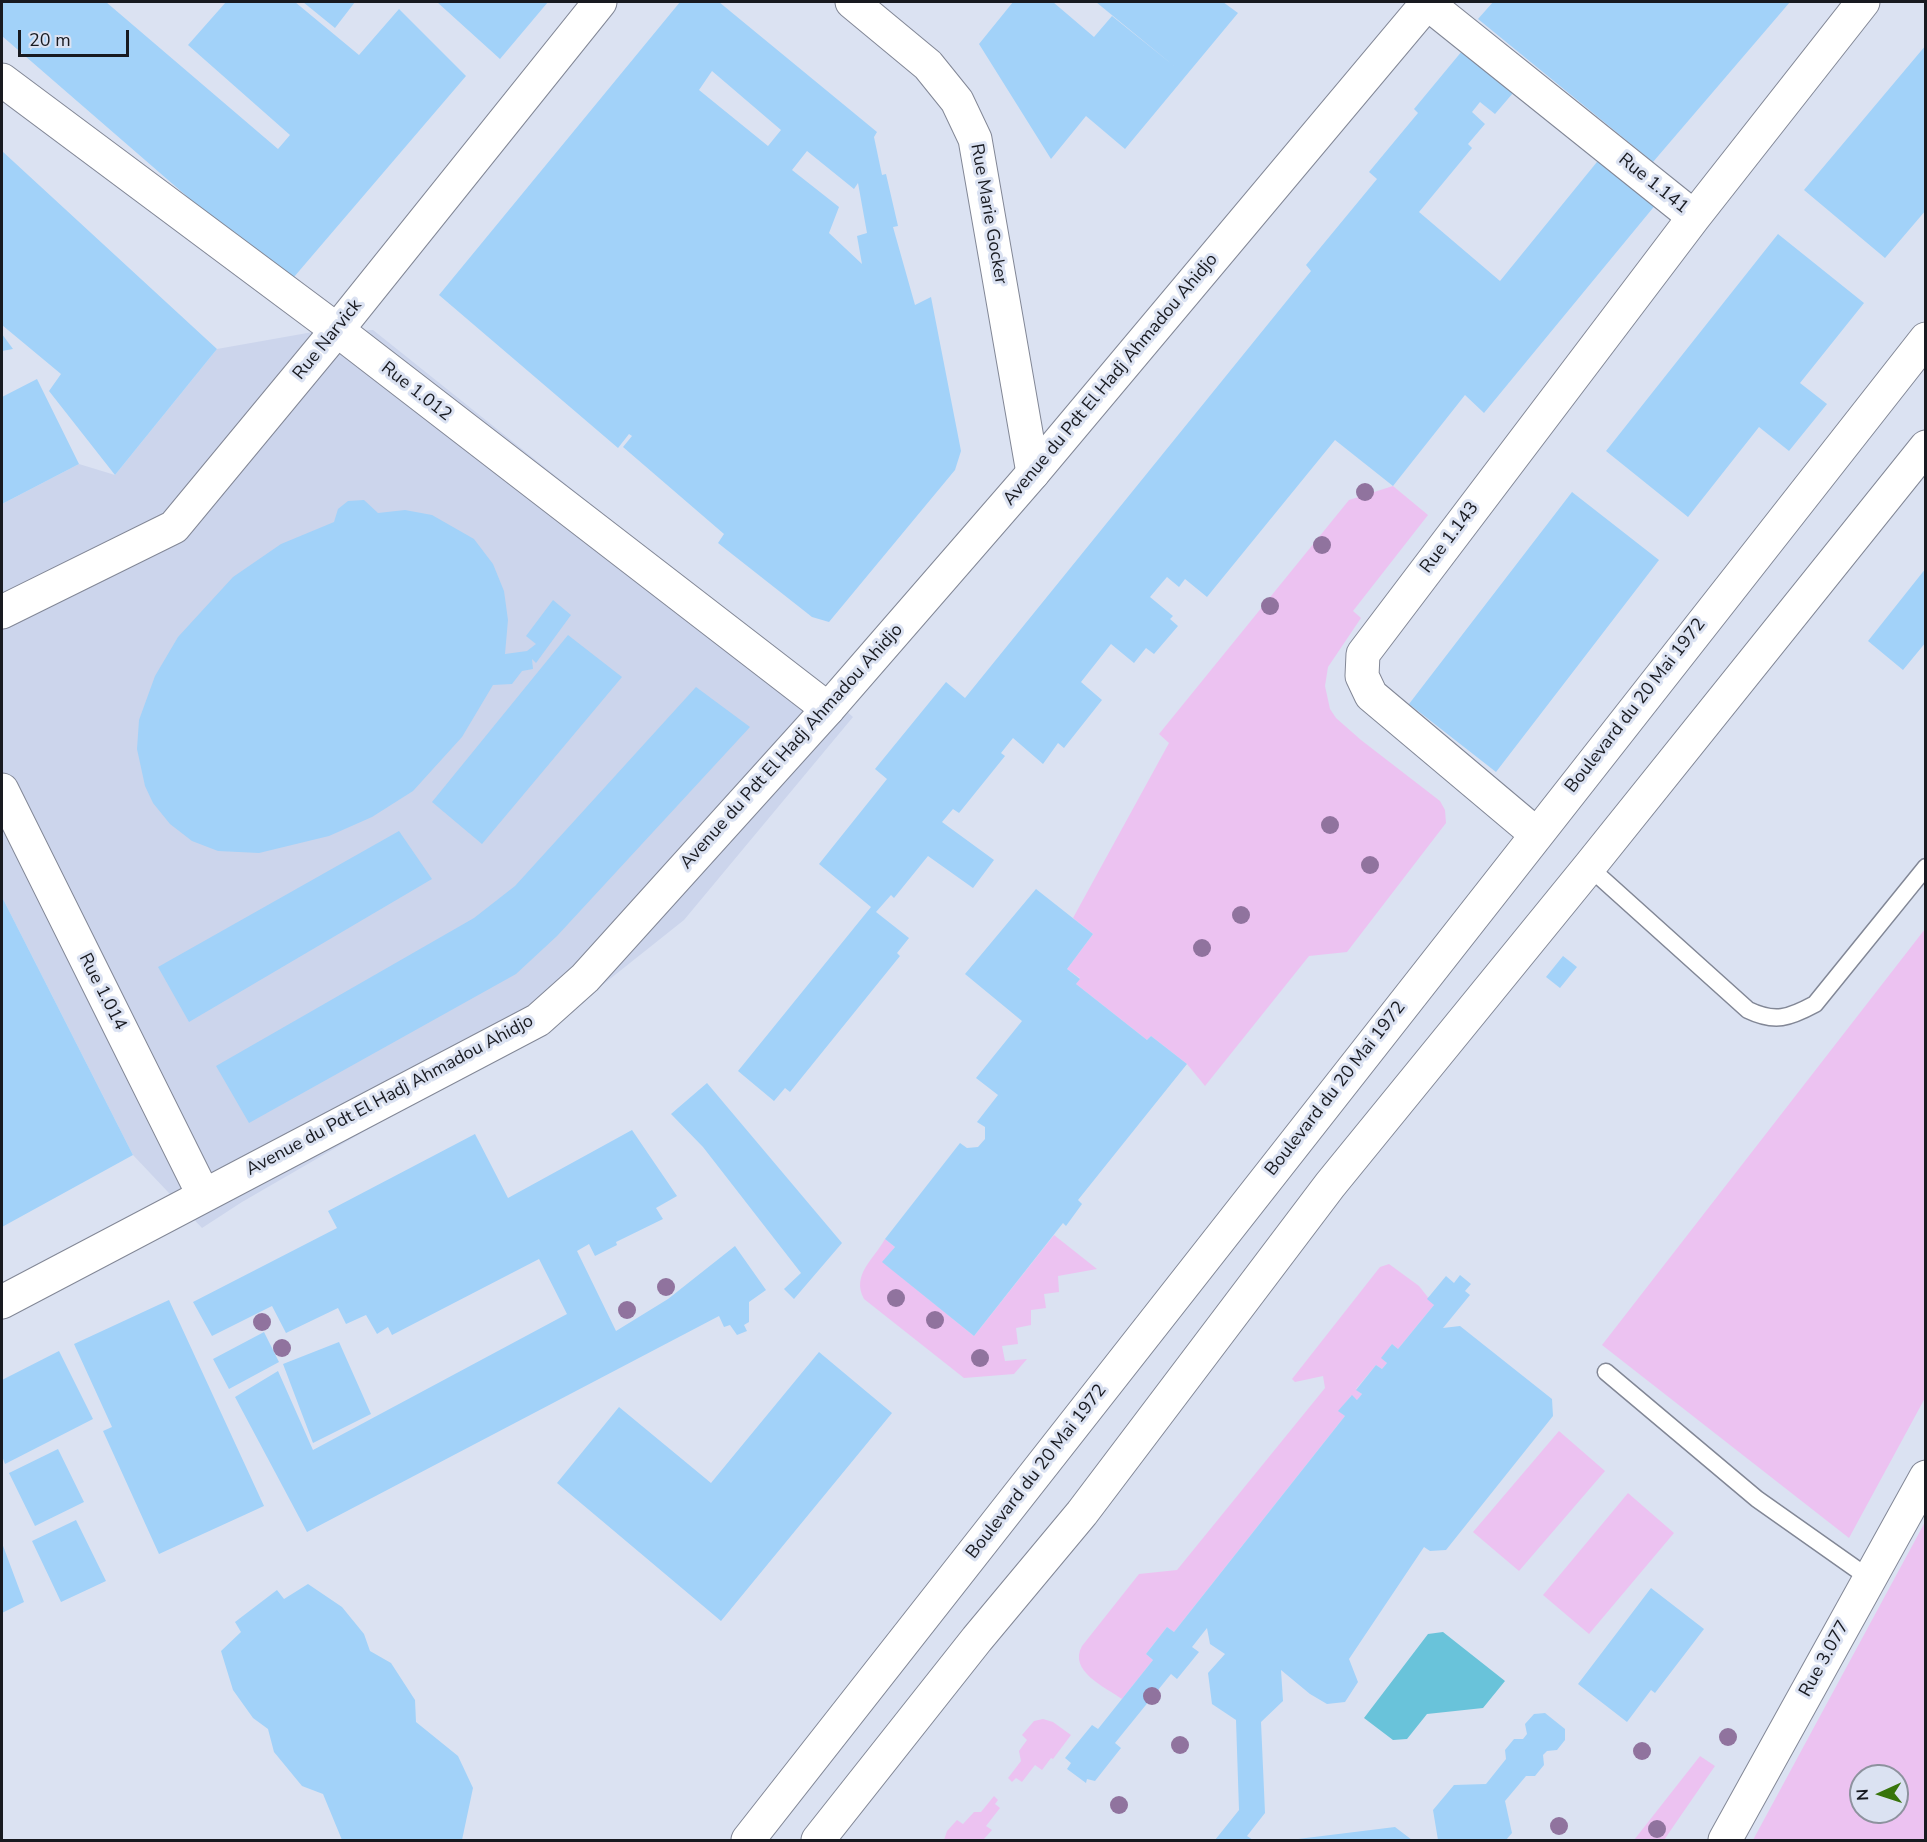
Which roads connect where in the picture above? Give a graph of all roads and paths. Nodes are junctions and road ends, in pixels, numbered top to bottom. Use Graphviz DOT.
graph roads {
  1 [pos="600,2"];
  2 [pos="852,2"];
  3 [pos="1427,2"];
  4 [pos="1863,2"];
  5 [pos="2,80"];
  6 [pos="1694,217"];
  7 [pos="337,330"];
  8 [pos="1926,339"];
  9 [pos="1926,447"];
  10 [pos="1033,473"];
  11 [pos="2,612"];
  12 [pos="828,709"];
  13 [pos="2,790"];
  14 [pos="1535,833"];
  15 [pos="1589,867"];
  16 [pos="1926,867"];
  17 [pos="203,1194"];
  18 [pos="2,1302"];
  19 [pos="1606,1372"];
  20 [pos="1926,1477"];
  21 [pos="1869,1578"];
  22 [pos="748,1840"];
  23 [pos="818,1840"];
  24 [pos="1725,1840"];
  1 -- 7 [label="main road, Rue Narvick"];
  2 -- 10 [label="main road, Rue Marie Gocker"];
  3 -- 6 [label="main road, Rue 1.141"];
  3 -- 10 [label="main road, Avenue du Pdt El Hadj Ahmadou Ahidjo"];
  4 -- 6 [label="main road, Rue 1.141"];
  5 -- 7 [label="main road, Rue 1.012"];
  6 -- 14 [label="main road, Rue 1.143"];
  7 -- 11 [label="main road, Rue Narvick"];
  7 -- 12 [label="main road, Rue 1.012"];
  8 -- 14 [label="main road, Boulevard du 20 Mai 1972"];
  9 -- 15 [label="main road"];
  10 -- 12 [label="main road, Avenue du Pdt El Hadj Ahmadou Ahidjo"];
  12 -- 17 [label="main road, Avenue du Pdt El Hadj Ahmadou Ahidjo"];
  13 -- 17 [label="main road, Rue 1.014"];
  14 -- 22 [label="main road, Boulevard du 20 Mai 1972"];
  15 -- 16 [label="lane"];
  15 -- 23 [label="main road"];
  17 -- 18 [label="main road, Avenue du Pdt El Hadj Ahmadou Ahidjo"];
  19 -- 21 [label="lane"];
  20 -- 21 [label="main road, Rue 3.077"];
  21 -- 24 [label="main road, Rue 3.077"];
}
